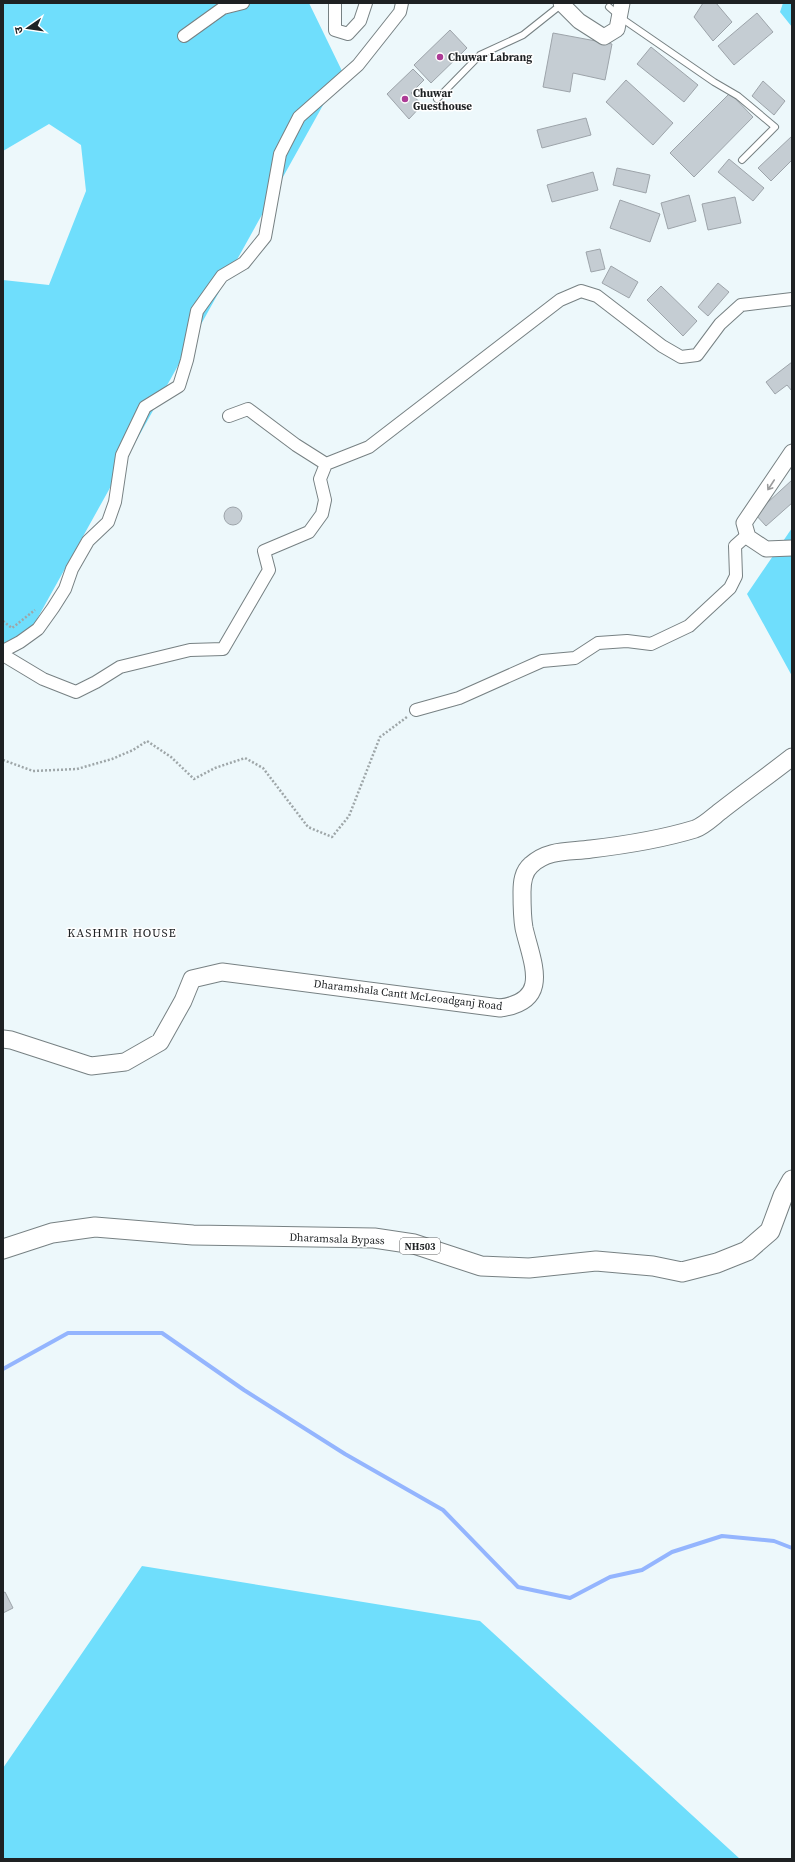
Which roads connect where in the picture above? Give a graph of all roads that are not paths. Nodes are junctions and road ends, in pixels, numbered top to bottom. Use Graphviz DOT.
graph roads {
  1 [pos="243,3"];
  2 [pos="335,3"];
  3 [pos="366,3"];
  4 [pos="402,3"];
  5 [pos="562,4"];
  6 [pos="617,9"];
  7 [pos="184,36"];
  8 [pos="437,99"];
  9 [pos="742,160"];
  10 [pos="792,300"];
  11 [pos="229,416"];
  12 [pos="792,452"];
  13 [pos="326,464"];
  14 [pos="748,537"];
  15 [pos="792,548"];
  16 [pos="3,651"];
  17 [pos="3,655"];
  18 [pos="416,710"];
  19 [pos="792,757"];
  20 [pos="3,1039"];
  21 [pos="792,1180"];
  22 [pos="3,1249"];
  1 -- 7 [label="street"];
  2 -- 3 [label="street"];
  4 -- 16 [label="street"];
  5 -- 6 [label="street"];
  5 -- 8 [label="lane"];
  6 -- 9 [label="lane"];
  10 -- 13 [label="street"];
  11 -- 13 [label="street"];
  12 -- 14 [label="street, one-way"];
  13 -- 17 [label="street"];
  14 -- 15 [label="street"];
  14 -- 18 [label="street"];
  19 -- 20 [label="main road, Dharamshala Cantt McLeoadganj Road"];
  21 -- 22 [label="main road, Dharamsala Bypass / NH503"];
}
